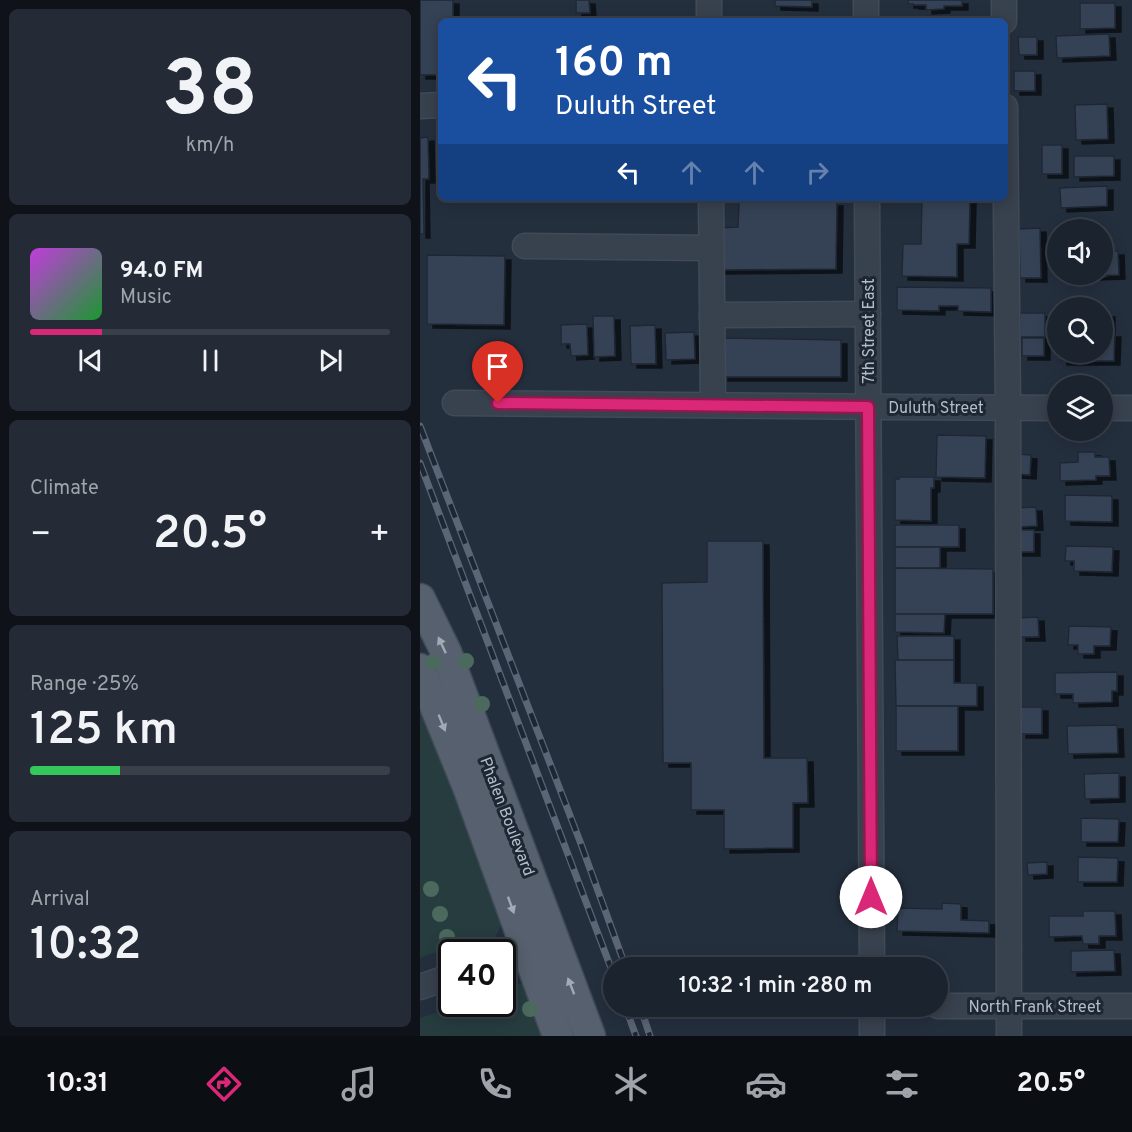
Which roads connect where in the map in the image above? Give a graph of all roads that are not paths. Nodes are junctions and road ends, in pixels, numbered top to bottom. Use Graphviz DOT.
graph roads {
  1 [pos="709,0"];
  2 [pos="866,0"];
  3 [pos="1004,0"];
  4 [pos="709,18"];
  5 [pos="866,18"];
  6 [pos="1004,18"];
  7 [pos="420,105"];
  8 [pos="438,105"];
  9 [pos="711,201"];
  10 [pos="867,201"];
  11 [pos="1006,201"];
  12 [pos="525,246"];
  13 [pos="711,248"];
  14 [pos="867,314"];
  15 [pos="712,315"];
  16 [pos="454,403"];
  17 [pos="712,405"];
  18 [pos="868,407"];
  19 [pos="1008,408"];
  20 [pos="1047,408"];
  21 [pos="1113,408"];
  22 [pos="1132,408"];
  23 [pos="420,599"];
  24 [pos="420,669"];
  25 [pos="527,946"];
  26 [pos="872,957"];
  27 [pos="438,981"];
  28 [pos="420,987"];
  29 [pos="948,1006"];
  30 [pos="1009,1006"];
  31 [pos="1132,1006"];
  32 [pos="872,1017"];
  33 [pos="558,1036"];
  34 [pos="590,1036"];
  35 [pos="872,1036"];
  36 [pos="1009,1036"];
  1 -- 4 [label="street"];
  2 -- 5 [label="street"];
  3 -- 6 [label="street"];
  7 -- 8 [label="street"];
  9 -- 13 [label="street"];
  10 -- 14 [label="street, 7th Street East"];
  11 -- 19 [label="street"];
  12 -- 13 [label="street"];
  13 -- 15 [label="street"];
  14 -- 15 [label="street"];
  14 -- 18 [label="street, 7th Street East"];
  15 -- 17 [label="street"];
  16 -- 17 [label="street, Duluth Street"];
  17 -- 18 [label="street, Duluth Street"];
  18 -- 19 [label="street, Duluth Street"];
  18 -- 26 [label="street, 7th Street East"];
  19 -- 20 [label="street, Duluth Street"];
  19 -- 30 [label="street"];
  21 -- 22 [label="street"];
  25 -- 23 [label="main road, Phalen Boulevard, one-way"];
  24 -- 25 [label="main road, Phalen Boulevard, one-way"];
  25 -- 33 [label="main road, Phalen Boulevard"];
  34 -- 25 [label="main road, Phalen Boulevard, one-way"];
  27 -- 28 [label="street"];
  29 -- 30 [label="street, North Frank Street"];
  30 -- 31 [label="street, North Frank Street"];
  30 -- 36 [label="street"];
  32 -- 35 [label="street"];
}
